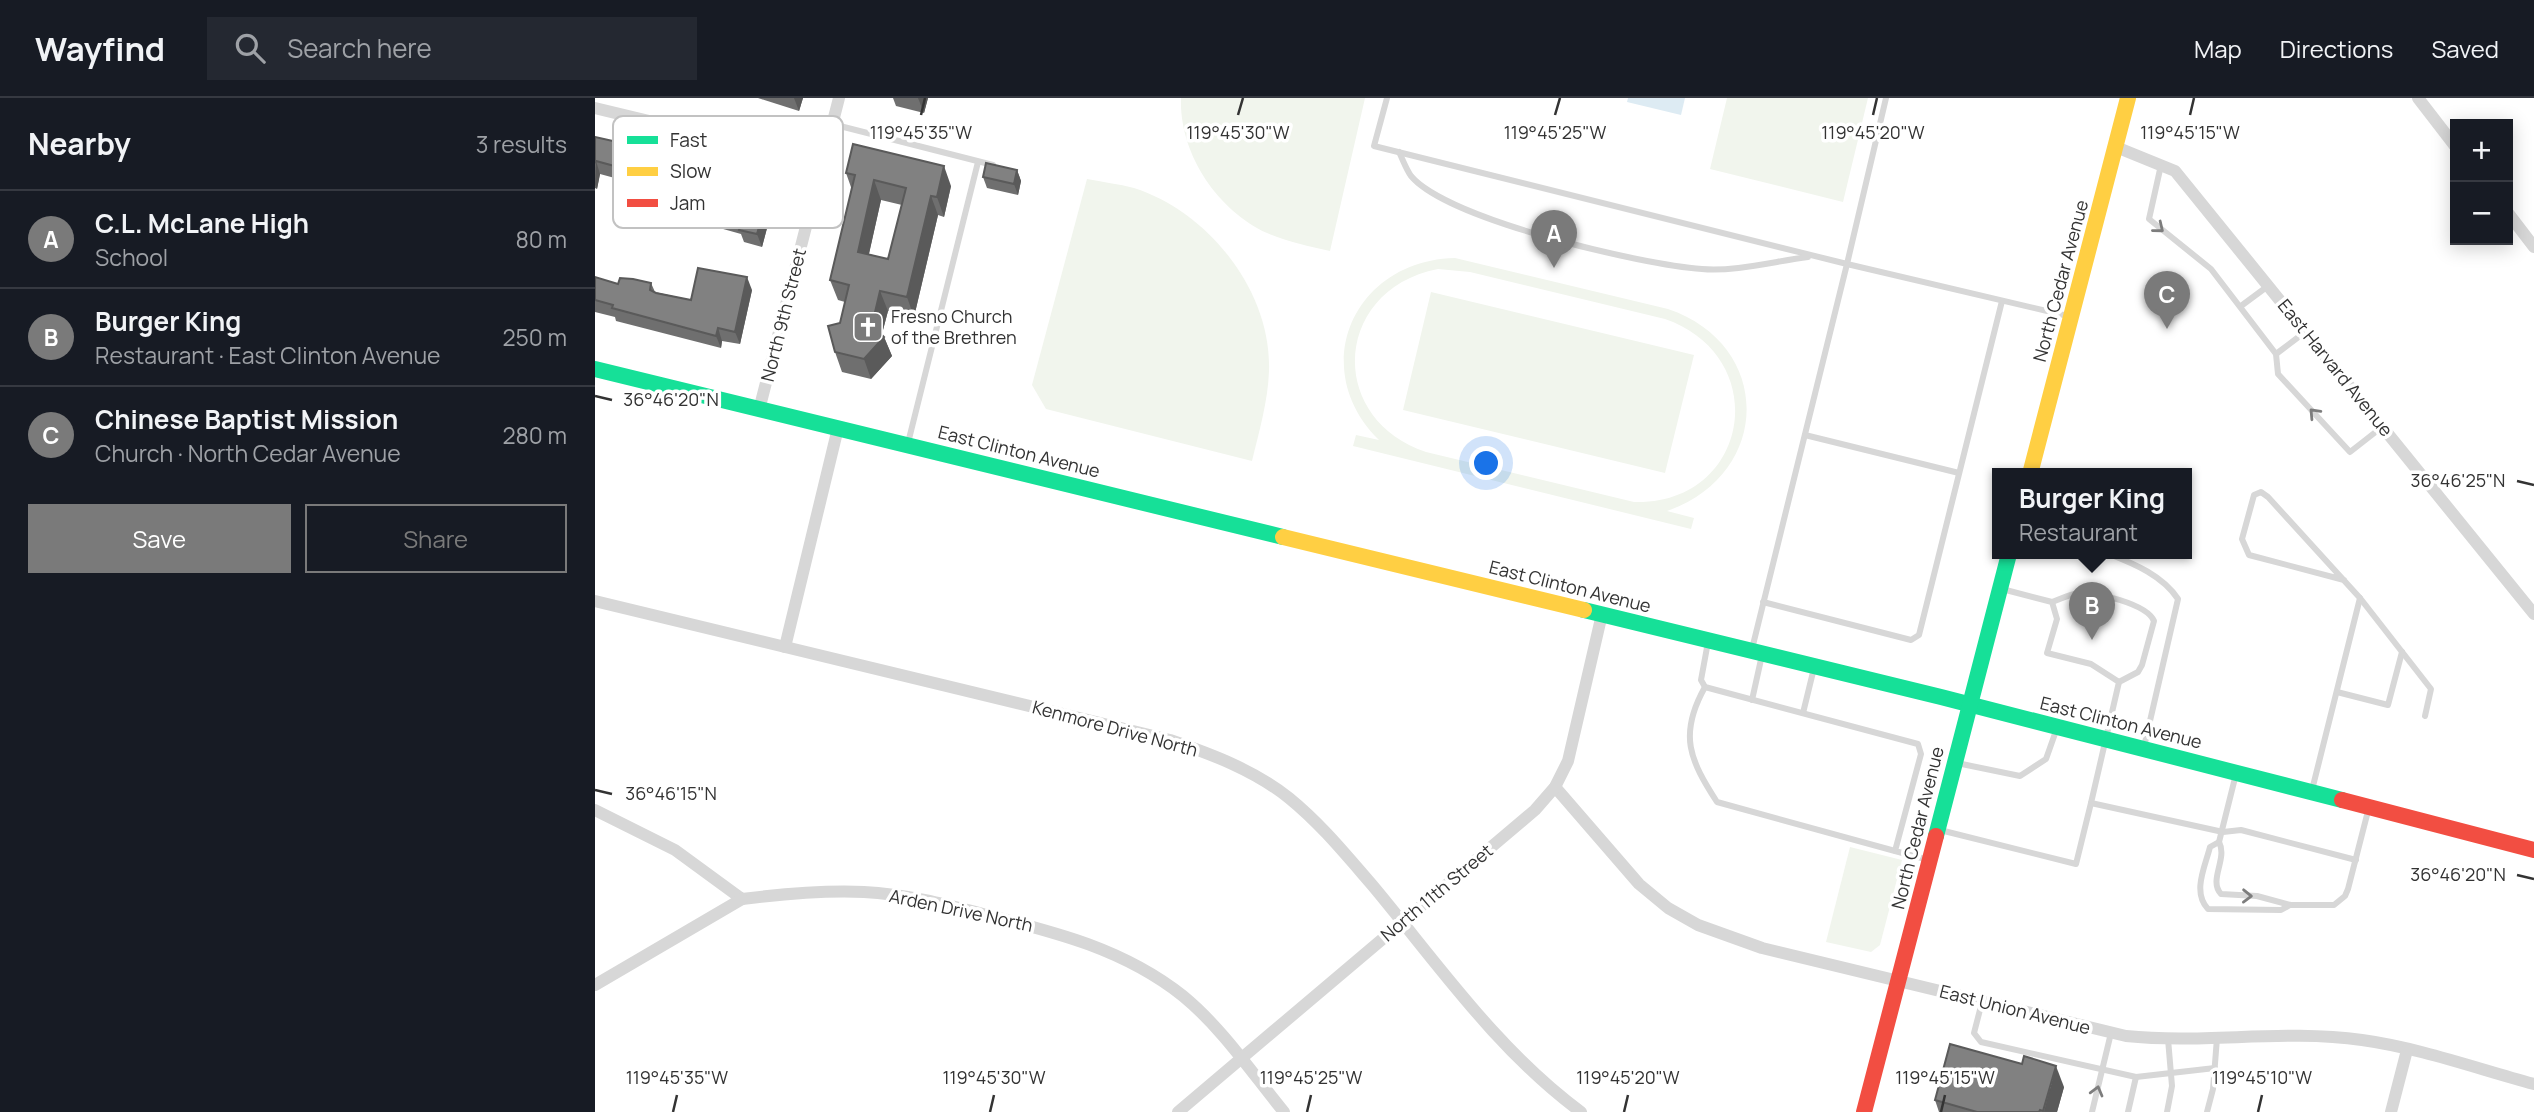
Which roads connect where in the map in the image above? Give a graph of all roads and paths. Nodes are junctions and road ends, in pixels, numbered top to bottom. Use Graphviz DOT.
graph roads {
  1 [pos="839,98"];
  2 [pos="1387,98"];
  3 [pos="1886,98"];
  4 [pos="2128,98"];
  5 [pos="2418,98"];
  6 [pos="595,108"];
  7 [pos="628,116"];
  8 [pos="834,116"];
  9 [pos="843,127"];
  10 [pos="2450,140"];
  11 [pos="2116,147"];
  12 [pos="1399,152"];
  13 [pos="978,162"];
  14 [pos="2161,165"];
  15 [pos="1002,168"];
  16 [pos="2513,220"];
  17 [pos="806,228"];
  18 [pos="2534,247"];
  19 [pos="1814,256"];
  20 [pos="1847,264"];
  21 [pos="2268,286"];
  22 [pos="2002,301"];
  23 [pos="2241,306"];
  24 [pos="2072,317"];
  25 [pos="2305,332"];
  26 [pos="2276,354"];
  27 [pos="595,369"];
  28 [pos="759,410"];
  29 [pos="2382,427"];
  30 [pos="838,428"];
  31 [pos="1805,435"];
  32 [pos="908,445"];
  33 [pos="2032,468"];
  34 [pos="1959,473"];
  35 [pos="2008,559"];
  36 [pos="2123,559"];
  37 [pos="2344,580"];
  38 [pos="2000,588"];
  39 [pos="2360,598"];
  40 [pos="595,601"];
  41 [pos="1763,602"];
  42 [pos="2052,602"];
  43 [pos="1602,614"];
  44 [pos="2534,614"];
  45 [pos="1709,640"];
  46 [pos="785,647"];
  47 [pos="1757,652"];
  48 [pos="2402,652"];
  49 [pos="1815,666"];
  50 [pos="2119,682"];
  51 [pos="1705,687"];
  52 [pos="2337,692"];
  53 [pos="1752,700"];
  54 [pos="1969,704"];
  55 [pos="1803,713"];
  56 [pos="2425,716"];
  57 [pos="2057,727"];
  58 [pos="2105,739"];
  59 [pos="2143,749"];
  60 [pos="1955,762"];
  61 [pos="2237,772"];
  62 [pos="1555,787"];
  63 [pos="2311,792"];
  64 [pos="2091,803"];
  65 [pos="2368,807"];
  66 [pos="595,810"];
  67 [pos="1938,830"];
  68 [pos="2223,832"];
  69 [pos="2219,842"];
  70 [pos="2534,850"];
  71 [pos="1895,851"];
  72 [pos="1930,860"];
  73 [pos="2355,860"];
  74 [pos="742,899"];
  75 [pos="2290,905"];
  76 [pos="1403,922"];
  77 [pos="1899,982"];
  78 [pos="595,985"];
  79 [pos="1982,1002"];
  80 [pos="2111,1033"];
  81 [pos="2217,1038"];
  82 [pos="2168,1039"];
  83 [pos="2407,1050"];
  84 [pos="1242,1061"];
  85 [pos="2215,1068"];
  86 [pos="2103,1071"];
  87 [pos="2171,1072"];
  88 [pos="2136,1077"];
  89 [pos="2534,1084"];
  90 [pos="1178,1112"];
  91 [pos="1284,1112"];
  92 [pos="1581,1112"];
  93 [pos="1864,1112"];
  94 [pos="2092,1112"];
  95 [pos="2128,1112"];
  96 [pos="2167,1112"];
  97 [pos="2207,1112"];
  98 [pos="2391,1112"];
  1 -- 8 [label="street, North 9th Street"];
  2 -- 12 [label="lane"];
  3 -- 20 [label="lane"];
  4 -- 11 [label="main road, North Cedar Avenue"];
  5 -- 10 [label="street"];
  6 -- 7 [label="street"];
  9 -- 13 [label="lane"];
  11 -- 14 [label="street, East Harvard Avenue"];
  11 -- 24 [label="main road, North Cedar Avenue"];
  12 -- 19 [label="lane"];
  12 -- 19 [label="lane"];
  13 -- 15 [label="lane"];
  13 -- 32 [label="lane"];
  14 -- 21 [label="street, East Harvard Avenue"];
  14 -- 23 [label="lane, one-way"];
  16 -- 18 [label="street"];
  17 -- 28 [label="street, North 9th Street"];
  19 -- 20 [label="lane"];
  20 -- 22 [label="lane"];
  20 -- 31 [label="lane"];
  21 -- 23 [label="lane"];
  21 -- 25 [label="street, East Harvard Avenue"];
  22 -- 24 [label="lane"];
  22 -- 34 [label="lane"];
  23 -- 26 [label="lane"];
  24 -- 33 [label="main road, North Cedar Avenue"];
  25 -- 26 [label="lane"];
  25 -- 29 [label="street, East Harvard Avenue"];
  29 -- 26 [label="lane, one-way"];
  27 -- 28 [label="main road, East Clinton Avenue"];
  28 -- 30 [label="main road, East Clinton Avenue"];
  29 -- 44 [label="street, East Harvard Avenue"];
  30 -- 32 [label="main road, East Clinton Avenue"];
  30 -- 46 [label="street"];
  31 -- 34 [label="lane"];
  31 -- 41 [label="lane"];
  32 -- 43 [label="main road, East Clinton Avenue"];
  34 -- 41 [label="lane"];
  35 -- 38 [label="main road, North Cedar Avenue"];
  36 -- 59 [label="lane"];
  37 -- 37 [label="lane"];
  37 -- 39 [label="lane"];
  38 -- 42 [label="lane"];
  38 -- 54 [label="main road, North Cedar Avenue"];
  39 -- 48 [label="lane"];
  39 -- 52 [label="lane"];
  40 -- 46 [label="street, Kenmore Drive North"];
  41 -- 47 [label="lane"];
  42 -- 50 [label="lane"];
  42 -- 50 [label="lane"];
  43 -- 45 [label="main road, East Clinton Avenue"];
  43 -- 62 [label="street, North 11th Street"];
  45 -- 47 [label="main road, East Clinton Avenue"];
  45 -- 51 [label="lane"];
  46 -- 76 [label="street, Kenmore Drive North"];
  47 -- 49 [label="main road, East Clinton Avenue"];
  47 -- 53 [label="lane"];
  48 -- 52 [label="lane"];
  48 -- 56 [label="lane"];
  49 -- 54 [label="main road, East Clinton Avenue"];
  49 -- 55 [label="lane"];
  50 -- 58 [label="lane"];
  51 -- 53 [label="lane"];
  51 -- 71 [label="lane"];
  52 -- 63 [label="lane"];
  53 -- 55 [label="lane"];
  54 -- 57 [label="main road, East Clinton Avenue"];
  54 -- 60 [label="main road, North Cedar Avenue"];
  55 -- 71 [label="lane"];
  57 -- 58 [label="main road, East Clinton Avenue"];
  57 -- 60 [label="lane"];
  58 -- 59 [label="main road, East Clinton Avenue"];
  58 -- 64 [label="lane"];
  59 -- 61 [label="main road, East Clinton Avenue"];
  60 -- 67 [label="main road, North Cedar Avenue"];
  61 -- 63 [label="main road, East Clinton Avenue"];
  61 -- 68 [label="lane"];
  62 -- 76 [label="street, North 11th Street"];
  62 -- 77 [label="street, East Union Avenue"];
  63 -- 65 [label="main road, East Clinton Avenue"];
  64 -- 67 [label="lane"];
  64 -- 68 [label="lane"];
  65 -- 70 [label="main road, East Clinton Avenue"];
  65 -- 73 [label="lane"];
  66 -- 74 [label="street"];
  67 -- 72 [label="main road, North Cedar Avenue"];
  68 -- 69 [label="lane"];
  68 -- 73 [label="lane"];
  69 -- 75 [label="lane, one-way"];
  69 -- 75 [label="lane"];
  71 -- 72 [label="lane"];
  72 -- 77 [label="main road, North Cedar Avenue"];
  73 -- 75 [label="lane"];
  74 -- 78 [label="street"];
  74 -- 84 [label="street, Arden Drive North"];
  76 -- 84 [label="street, North 11th Street"];
  76 -- 92 [label="street, Kenmore Drive North"];
  77 -- 79 [label="street, East Union Avenue"];
  77 -- 93 [label="main road, North Cedar Avenue"];
  79 -- 80 [label="street, East Union Avenue"];
  79 -- 86 [label="lane"];
  80 -- 82 [label="street, East Union Avenue"];
  80 -- 86 [label="lane"];
  81 -- 82 [label="street, East Union Avenue"];
  81 -- 83 [label="street, East Union Avenue"];
  81 -- 85 [label="lane"];
  82 -- 87 [label="lane"];
  83 -- 89 [label="street, East Union Avenue"];
  83 -- 98 [label="street"];
  84 -- 90 [label="street, North 11th Street"];
  84 -- 91 [label="street, Arden Drive North"];
  85 -- 87 [label="lane"];
  85 -- 97 [label="lane"];
  86 -- 88 [label="lane"];
  94 -- 86 [label="lane, one-way"];
  87 -- 88 [label="lane"];
  87 -- 96 [label="lane"];
  88 -- 95 [label="lane"];
}
